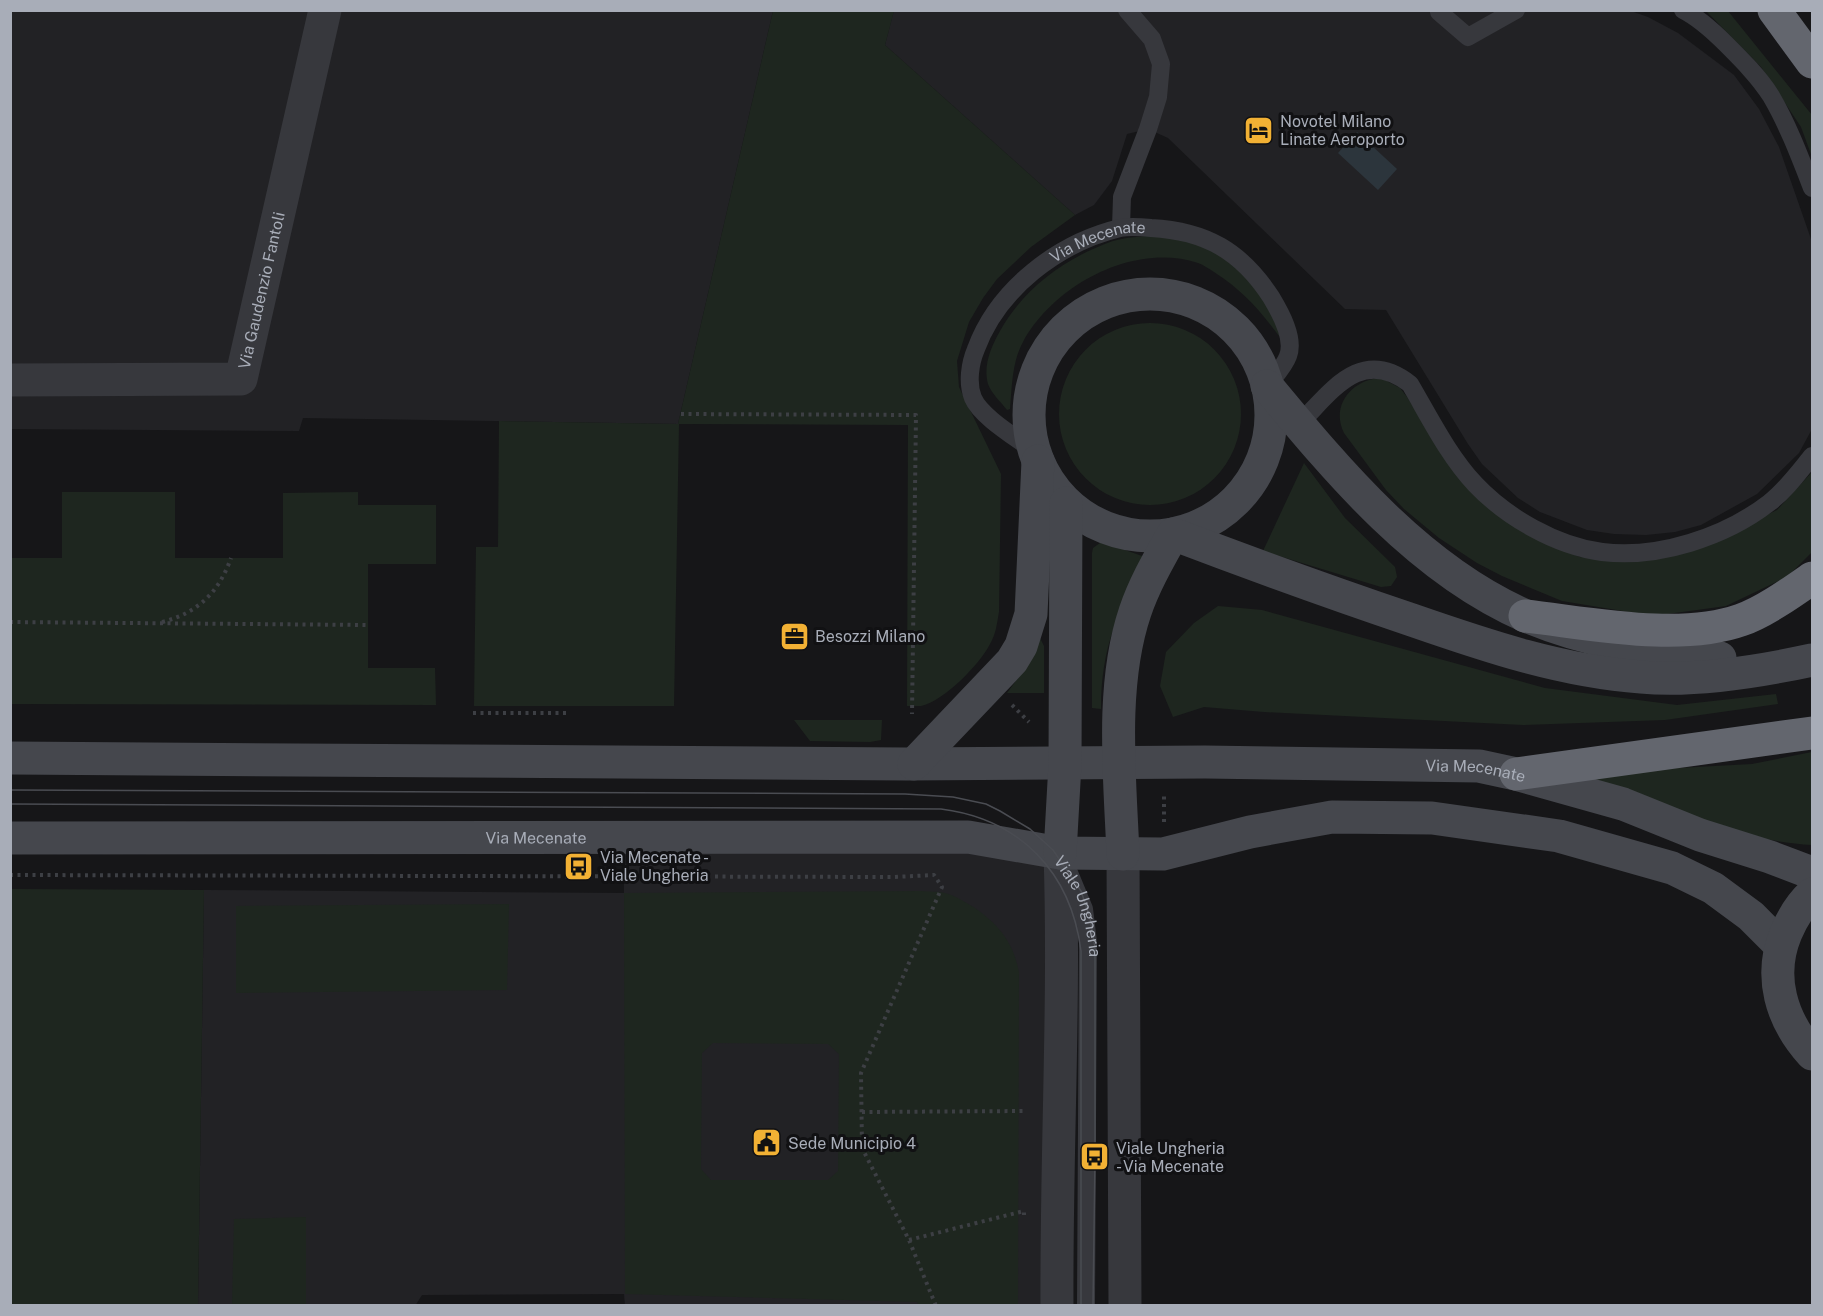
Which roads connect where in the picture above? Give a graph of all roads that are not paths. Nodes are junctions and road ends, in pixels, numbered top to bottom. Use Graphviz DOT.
graph roads {
  1 [pos="325,10"];
  2 [pos="1127,10"];
  3 [pos="1516,10"];
  4 [pos="1683,10"];
  5 [pos="1774,10"];
  6 [pos="1439,12"];
  7 [pos="1812,62"];
  8 [pos="1812,188"];
  9 [pos="1121,227"];
  10 [pos="10,380"];
  11 [pos="1267,386"];
  12 [pos="1299,424"];
  13 [pos="1036,456"];
  14 [pos="1812,456"];
  15 [pos="1066,503"];
  16 [pos="1173,534"];
  17 [pos="1812,578"];
  18 [pos="1525,616"];
  19 [pos="1801,662"];
  20 [pos="1812,733"];
  21 [pos="10,758"];
  22 [pos="914,764"];
  23 [pos="1065,764"];
  24 [pos="1120,764"];
  25 [pos="1516,774"];
  26 [pos="10,838"];
  27 [pos="1060,853"];
  28 [pos="1123,854"];
  29 [pos="1812,873"];
  30 [pos="1812,894"];
  31 [pos="1781,946"];
  32 [pos="1812,1053"];
  33 [pos="1057,1305"];
  34 [pos="1086,1305"];
  35 [pos="1125,1305"];
  1 -- 10 [label="street, Via Gaudenzio Fantoli"];
  2 -- 9 [label="lane"];
  3 -- 6 [label="lane"];
  4 -- 8 [label="lane"];
  5 -- 7 [label="highway"];
  9 -- 11 [label="lane, Via Mecenate"];
  9 -- 13 [label="lane, Via Mecenate"];
  11 -- 12 [label="main road, Via Mecenate"];
  11 -- 13 [label="main road, Via Mecenate"];
  11 -- 16 [label="main road, Via Mecenate"];
  12 -- 14 [label="lane"];
  12 -- 18 [label="main road, Via Mecenate"];
  13 -- 15 [label="main road, Via Mecenate"];
  13 -- 22 [label="main road, Via Mecenate"];
  15 -- 16 [label="main road, Via Mecenate"];
  15 -- 23 [label="main road"];
  16 -- 19 [label="main road, Via Mecenate"];
  16 -- 24 [label="main road"];
  17 -- 18 [label="highway"];
  18 -- 19 [label="main road, Via Mecenate"];
  20 -- 25 [label="highway"];
  21 -- 22 [label="main road, Via Mecenate"];
  22 -- 23 [label="main road, Via Mecenate"];
  23 -- 24 [label="main road, Via Mecenate"];
  23 -- 27 [label="main road"];
  24 -- 25 [label="main road, Via Mecenate"];
  24 -- 28 [label="main road"];
  25 -- 29 [label="main road, Via Mecenate"];
  26 -- 27 [label="main road, Via Mecenate"];
  27 -- 28 [label="main road, Via Mecenate"];
  27 -- 33 [label="street, Viale Ungheria"];
  27 -- 34 [label="lane, Viale Ungheria"];
  28 -- 31 [label="main road, Via Mecenate"];
  28 -- 35 [label="street"];
  30 -- 31 [label="main road"];
  31 -- 32 [label="main road"];
}
